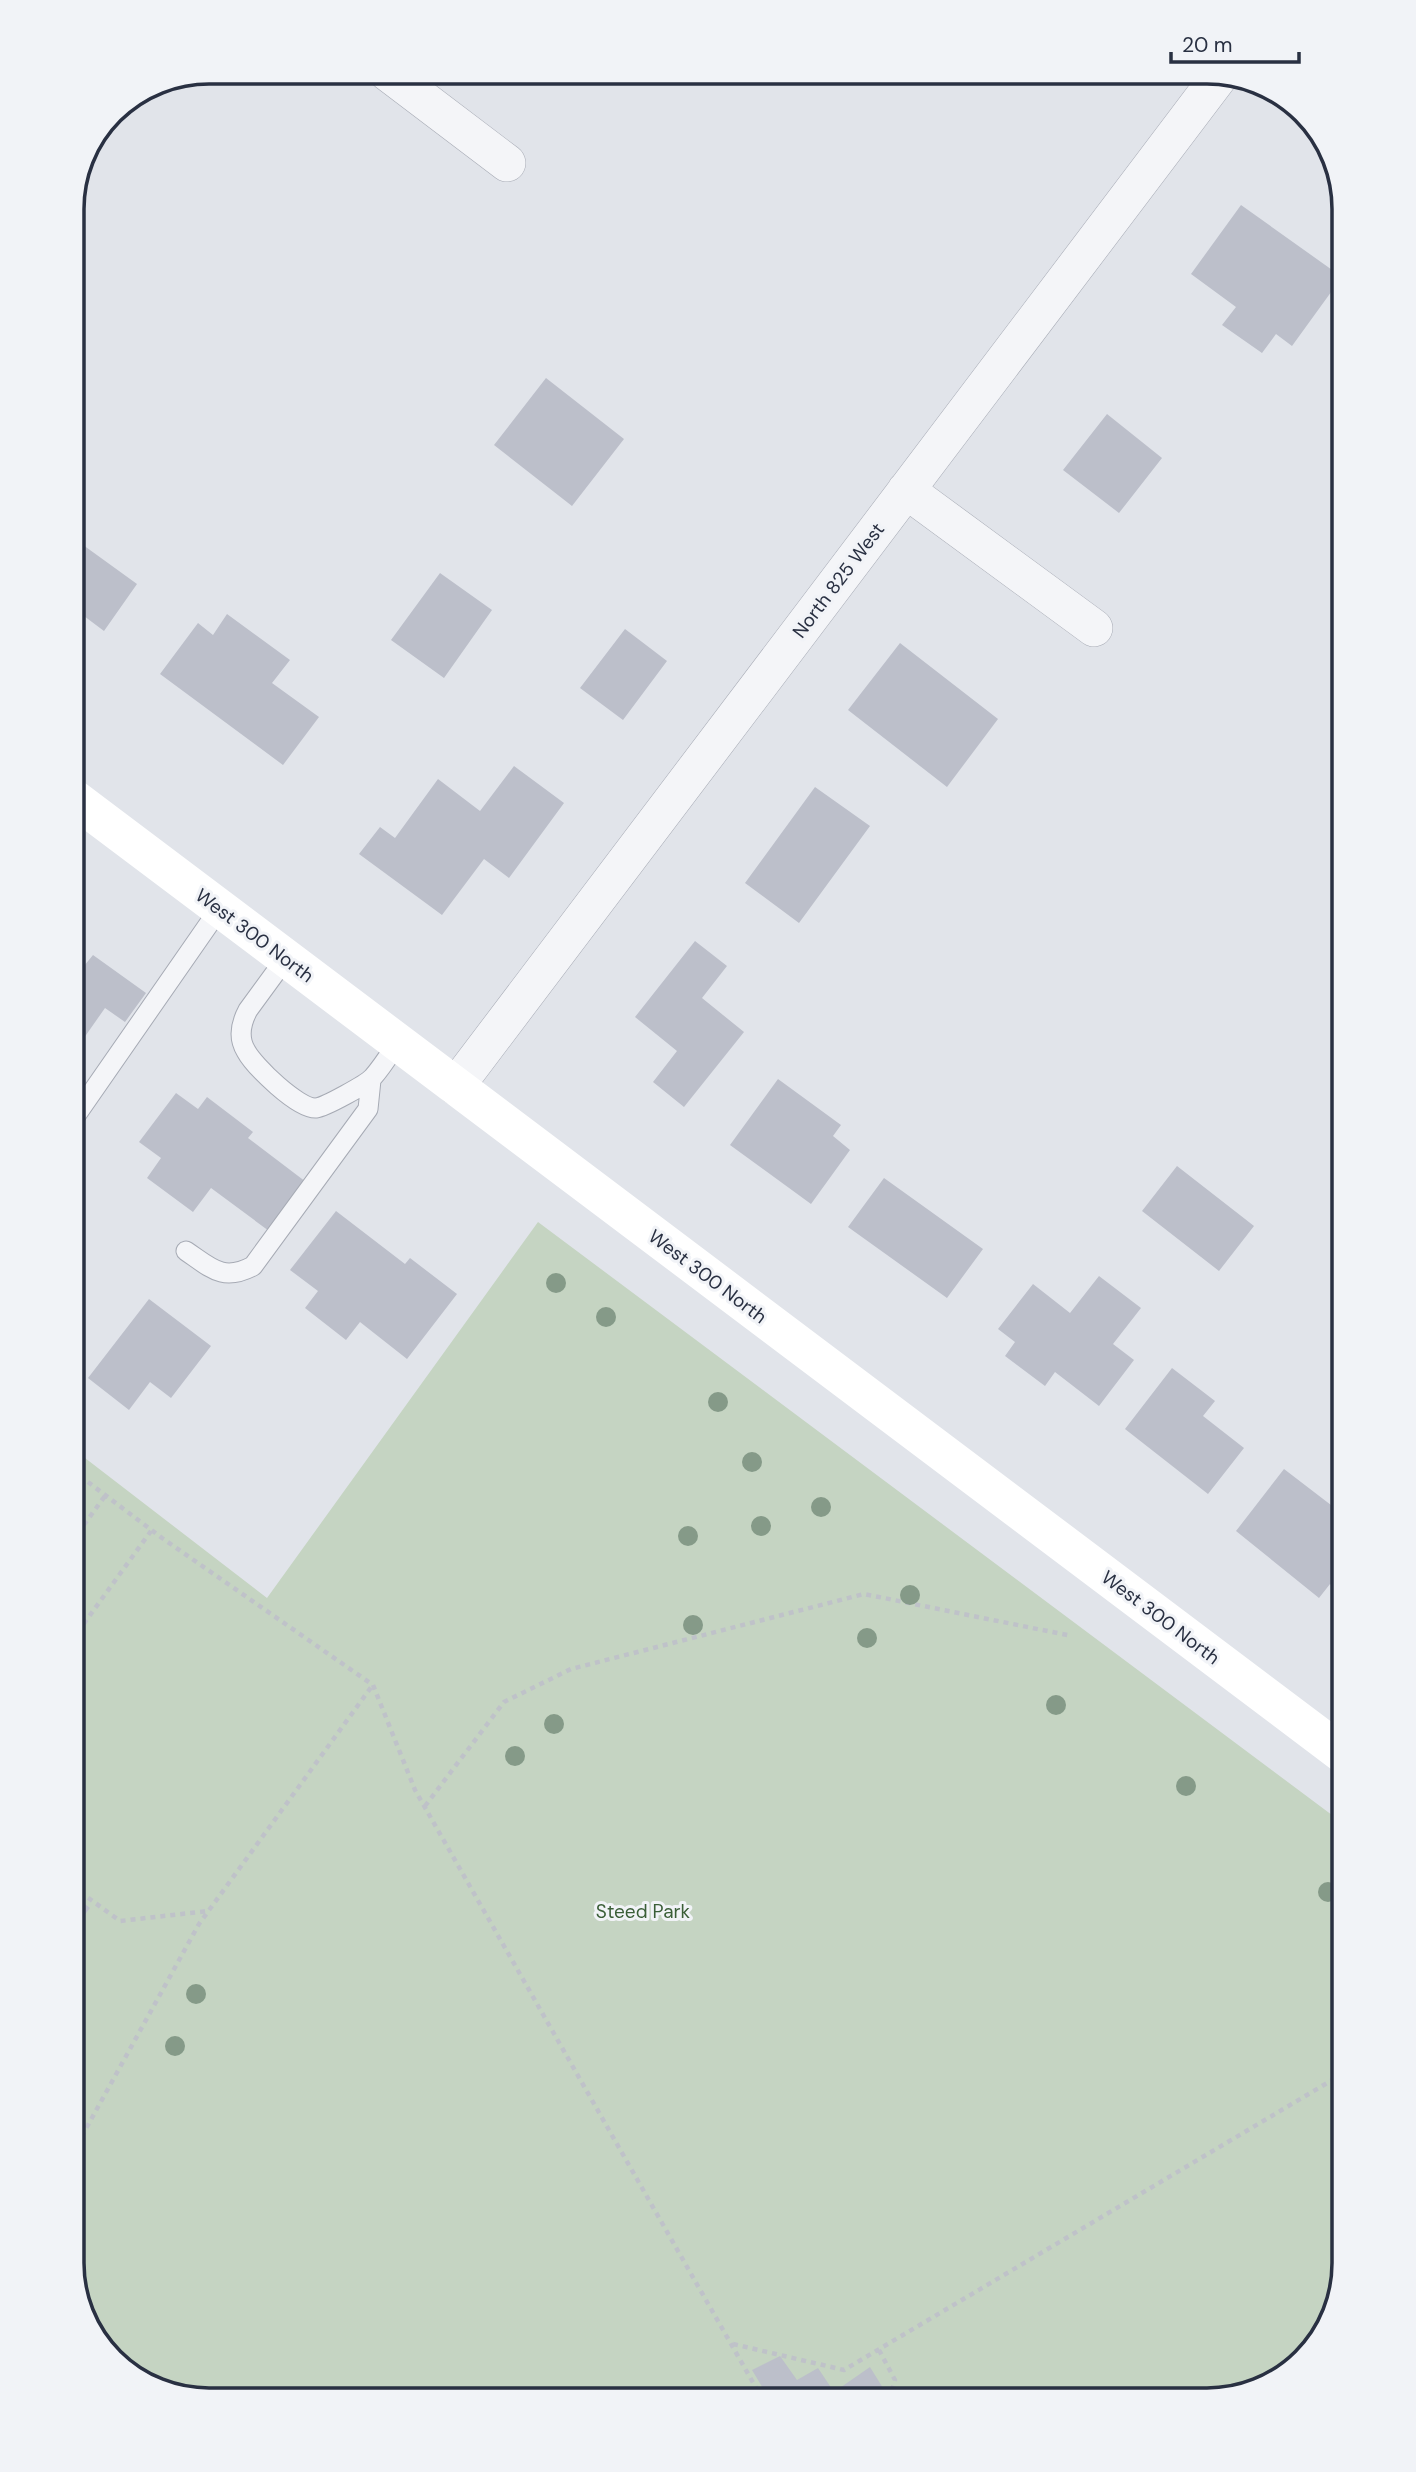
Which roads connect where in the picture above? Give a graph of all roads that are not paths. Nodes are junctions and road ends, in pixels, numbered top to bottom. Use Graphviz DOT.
graph roads {
  1 [pos="403,84"];
  2 [pos="1213,84"];
  3 [pos="508,163"];
  4 [pos="906,490"];
  5 [pos="1094,628"];
  6 [pos="84,806"];
  7 [pos="220,908"];
  8 [pos="286,958"];
  9 [pos="398,1042"];
  10 [pos="371,1080"];
  11 [pos="456,1086"];
  12 [pos="84,1104"];
  13 [pos="186,1251"];
  14 [pos="1332,1746"];
  1 -- 3 [label="street"];
  2 -- 4 [label="street, North 825 West"];
  4 -- 5 [label="street"];
  4 -- 11 [label="street, North 825 West"];
  6 -- 7 [label="main road, West 300 North"];
  7 -- 8 [label="main road, West 300 North"];
  7 -- 12 [label="lane"];
  8 -- 9 [label="main road, West 300 North"];
  8 -- 10 [label="lane"];
  9 -- 10 [label="lane"];
  9 -- 11 [label="main road, West 300 North"];
  10 -- 13 [label="lane"];
  11 -- 14 [label="main road, West 300 North"];
}
